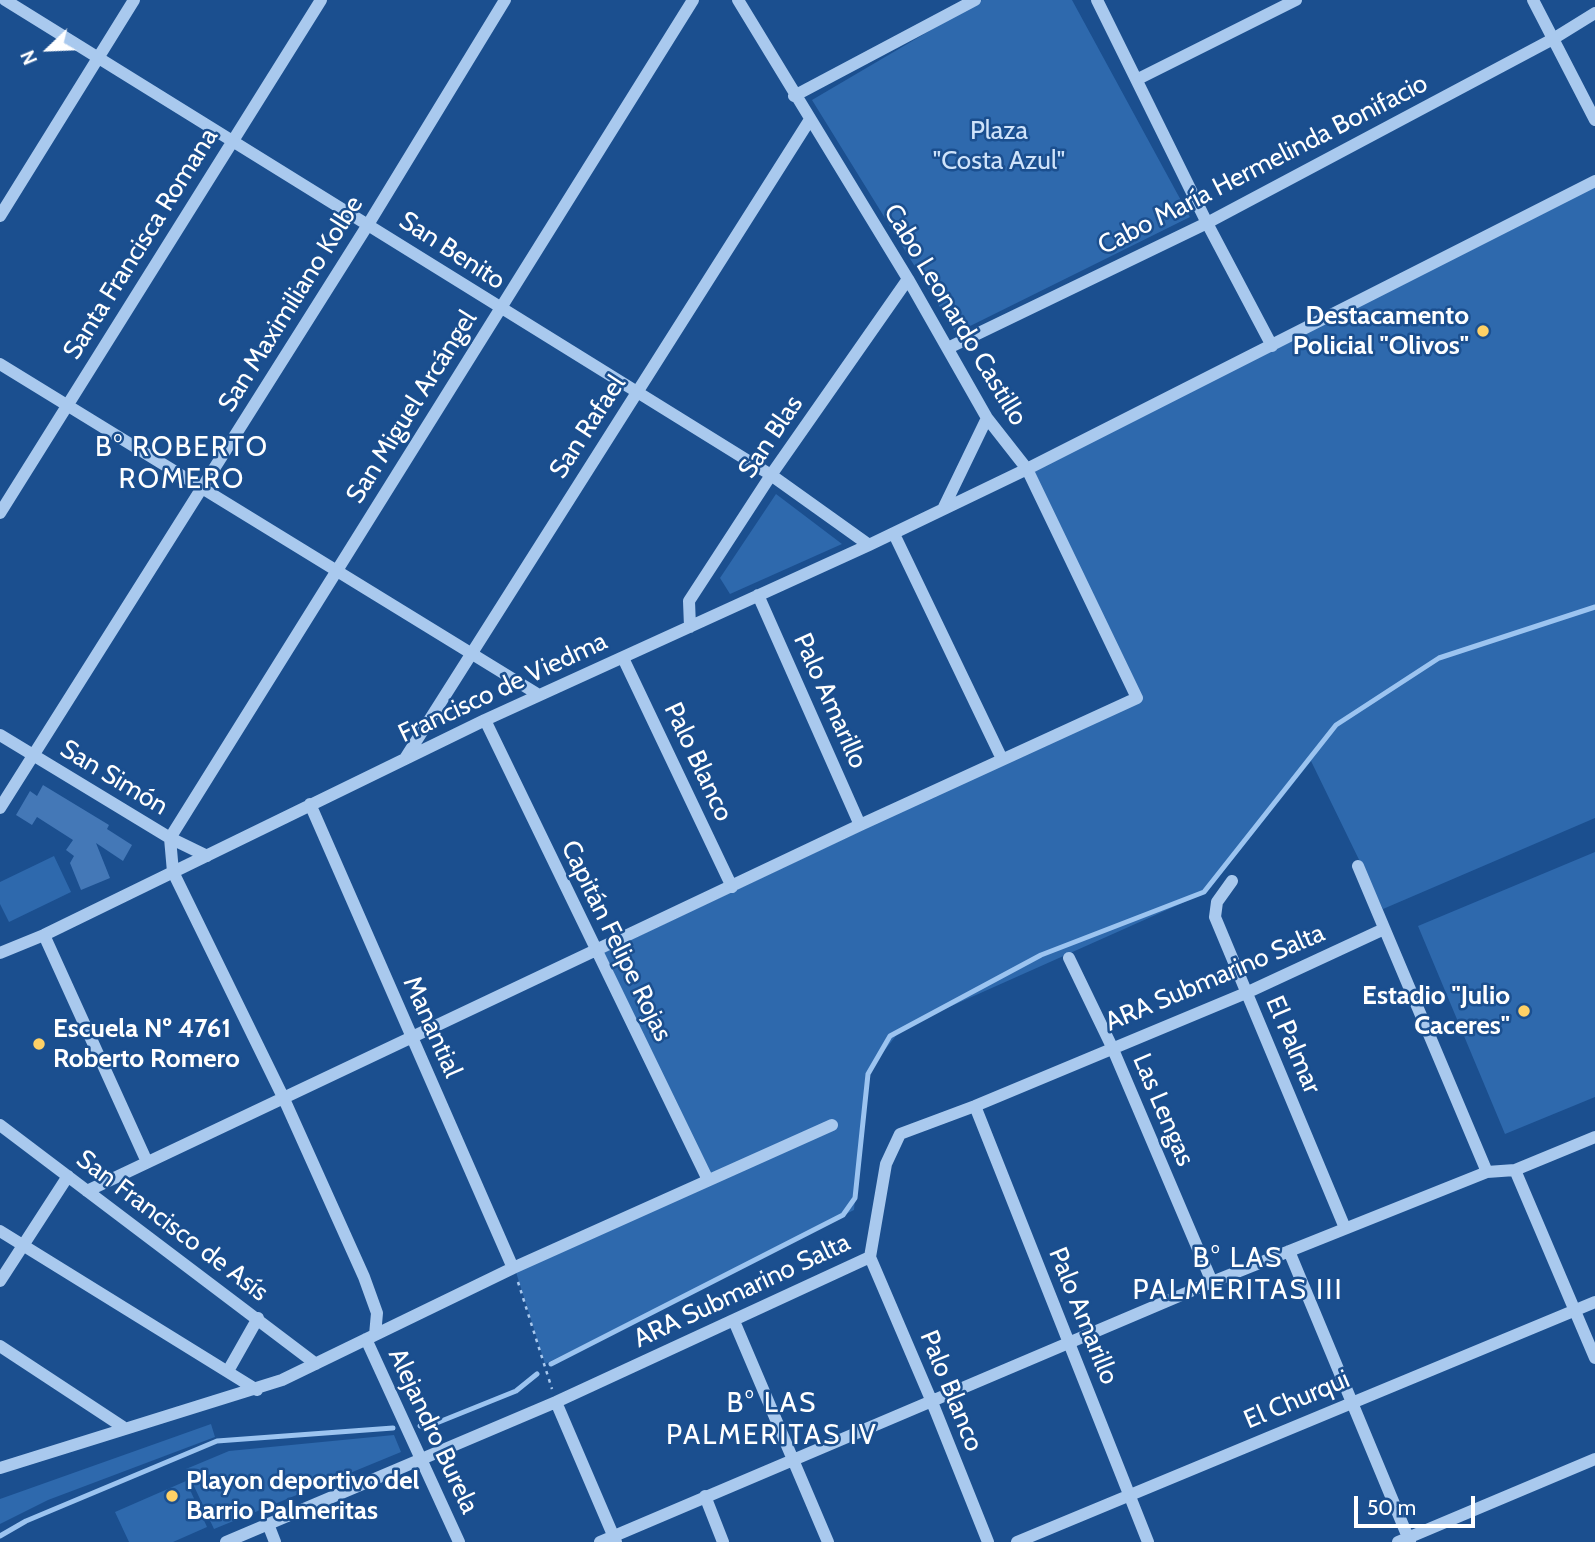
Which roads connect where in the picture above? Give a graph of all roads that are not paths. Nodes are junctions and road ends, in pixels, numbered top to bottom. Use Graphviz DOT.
graph roads {
  1 [pos="5,0"];
  2 [pos="134,0"];
  3 [pos="321,0"];
  4 [pos="505,0"];
  5 [pos="693,0"];
  6 [pos="738,0"];
  7 [pos="975,0"];
  8 [pos="1097,0"];
  9 [pos="1296,0"];
  10 [pos="1533,0"];
  11 [pos="1595,13"];
  12 [pos="1553,39"];
  13 [pos="99,58"];
  14 [pos="1138,79"];
  15 [pos="794,96"];
  16 [pos="1595,120"];
  17 [pos="809,121"];
  18 [pos="232,141"];
  19 [pos="1595,181"];
  20 [pos="0,216"];
  21 [pos="369,223"];
  22 [pos="1207,223"];
  23 [pos="908,279"];
  24 [pos="500,309"];
  25 [pos="1272,346"];
  26 [pos="948,348"];
  27 [pos="0,364"];
  28 [pos="637,392"];
  29 [pos="68,405"];
  30 [pos="987,418"];
  31 [pos="1027,469"];
  32 [pos="771,475"];
  33 [pos="203,489"];
  34 [pos="943,509"];
  35 [pos="0,513"];
  36 [pos="894,534"];
  37 [pos="869,545"];
  38 [pos="338,572"];
  39 [pos="758,595"];
  40 [pos="690,627"];
  41 [pos="470,653"];
  42 [pos="623,657"];
  43 [pos="539,695"];
  44 [pos="485,720"];
  45 [pos="0,735"];
  46 [pos="31,755"];
  47 [pos="406,758"];
  48 [pos="1002,760"];
  49 [pos="310,804"];
  50 [pos="0,808"];
  51 [pos="860,825"];
  52 [pos="170,838"];
  53 [pos="207,856"];
  54 [pos="1358,866"];
  55 [pos="173,872"];
  56 [pos="1232,881"];
  57 [pos="732,887"];
  58 [pos="1384,929"];
  59 [pos="44,935"];
  60 [pos="595,952"];
  61 [pos="0,953"];
  62 [pos="1069,958"];
  63 [pos="1246,993"];
  64 [pos="412,1039"];
  65 [pos="1112,1047"];
  66 [pos="284,1099"];
  67 [pos="975,1106"];
  68 [pos="0,1125"];
  69 [pos="832,1125"];
  70 [pos="1595,1137"];
  71 [pos="147,1162"];
  72 [pos="1515,1170"];
  73 [pos="1487,1172"];
  74 [pos="68,1176"];
  75 [pos="708,1181"];
  76 [pos="87,1191"];
  77 [pos="1345,1228"];
  78 [pos="0,1231"];
  79 [pos="24,1245"];
  80 [pos="1289,1251"];
  81 [pos="870,1257"];
  82 [pos="513,1268"];
  83 [pos="0,1281"];
  84 [pos="1212,1282"];
  85 [pos="1595,1302"];
  86 [pos="1575,1310"];
  87 [pos="258,1318"];
  88 [pos="734,1321"];
  89 [pos="371,1337"];
  90 [pos="1068,1342"];
  91 [pos="0,1346"];
  92 [pos="1595,1358"];
  93 [pos="316,1364"];
  94 [pos="228,1371"];
  95 [pos="257,1390"];
  96 [pos="1351,1401"];
  97 [pos="556,1402"];
  98 [pos="932,1402"];
  99 [pos="123,1427"];
  100 [pos="793,1459"];
  101 [pos="1595,1459"];
  102 [pos="422,1460"];
  103 [pos="2,1464"];
  104 [pos="1130,1495"];
  105 [pos="705,1496"];
  106 [pos="268,1524"];
  107 [pos="615,1539"];
  108 [pos="1405,1541"];
  109 [pos="226,1542"];
  110 [pos="275,1542"];
  111 [pos="459,1542"];
  112 [pos="600,1542"];
  113 [pos="723,1542"];
  114 [pos="828,1542"];
  115 [pos="988,1542"];
  116 [pos="1017,1542"];
  117 [pos="1149,1542"];
  1 -- 13 [label="street, San Benito"];
  2 -- 13 [label="street"];
  3 -- 18 [label="street, Santa Francisca Romana"];
  4 -- 21 [label="street, San Maximiliano Kolbe"];
  5 -- 24 [label="street, San Miguel Arcángel"];
  6 -- 15 [label="street, Cabo Leonardo Castillo"];
  7 -- 15 [label="street"];
  8 -- 14 [label="street"];
  9 -- 14 [label="street"];
  10 -- 12 [label="street"];
  11 -- 12 [label="street, Cabo María Hermelinda Bonifacio"];
  12 -- 16 [label="street"];
  12 -- 22 [label="street, Cabo María Hermelinda Bonifacio"];
  13 -- 18 [label="street, San Benito"];
  13 -- 20 [label="street"];
  14 -- 22 [label="street"];
  15 -- 17 [label="street, Cabo Leonardo Castillo"];
  17 -- 23 [label="street, Cabo Leonardo Castillo"];
  17 -- 28 [label="street, San Rafael"];
  18 -- 21 [label="street, San Benito"];
  18 -- 29 [label="street, Santa Francisca Romana"];
  19 -- 25 [label="street, Francisco de Viedma"];
  21 -- 24 [label="street, San Benito"];
  21 -- 33 [label="street, San Maximiliano Kolbe"];
  22 -- 25 [label="street"];
  22 -- 26 [label="street, Cabo María Hermelinda Bonifacio"];
  23 -- 26 [label="street, Cabo Leonardo Castillo"];
  23 -- 32 [label="street, San Blas"];
  24 -- 28 [label="street, San Benito"];
  24 -- 38 [label="street, San Miguel Arcángel"];
  25 -- 31 [label="street, Francisco de Viedma"];
  26 -- 30 [label="street, Cabo Leonardo Castillo"];
  27 -- 29 [label="street"];
  28 -- 32 [label="street, San Benito"];
  28 -- 41 [label="street, San Rafael"];
  29 -- 33 [label="street"];
  29 -- 35 [label="street, Santa Francisca Romana"];
  30 -- 31 [label="street, Cabo Leonardo Castillo"];
  30 -- 34 [label="street"];
  31 -- 34 [label="street, Francisco de Viedma"];
  31 -- 48 [label="street, Cabo Leonardo Castillo"];
  32 -- 37 [label="street, San Benito"];
  32 -- 40 [label="street, San Blas"];
  33 -- 38 [label="street"];
  33 -- 46 [label="street, San Maximiliano Kolbe"];
  34 -- 36 [label="street, Francisco de Viedma"];
  36 -- 37 [label="street, Francisco de Viedma"];
  36 -- 48 [label="street"];
  37 -- 39 [label="street, Francisco de Viedma"];
  38 -- 41 [label="street"];
  38 -- 52 [label="street, San Miguel Arcángel"];
  39 -- 40 [label="street, Francisco de Viedma"];
  39 -- 51 [label="street, Palo Amarillo"];
  40 -- 42 [label="street, Francisco de Viedma"];
  41 -- 43 [label="street"];
  41 -- 47 [label="street, San Rafael"];
  42 -- 43 [label="street, Francisco de Viedma"];
  42 -- 57 [label="street, Palo Blanco"];
  43 -- 44 [label="street, Francisco de Viedma"];
  44 -- 47 [label="street, Francisco de Viedma"];
  44 -- 60 [label="street, Capitán Felipe Rojas"];
  45 -- 46 [label="street, San Simón"];
  46 -- 50 [label="street, San Maximiliano Kolbe"];
  46 -- 52 [label="street, San Simón"];
  47 -- 49 [label="street, Francisco de Viedma"];
  48 -- 51 [label="street"];
  49 -- 53 [label="street, Francisco de Viedma"];
  49 -- 64 [label="street, Manantial"];
  51 -- 57 [label="street"];
  52 -- 53 [label="street, San Simón"];
  52 -- 55 [label="street"];
  53 -- 55 [label="street, Francisco de Viedma"];
  54 -- 58 [label="street"];
  55 -- 59 [label="street, Francisco de Viedma"];
  55 -- 66 [label="street, Alejandro Burela"];
  56 -- 63 [label="street, El Palmar"];
  57 -- 60 [label="street"];
  58 -- 63 [label="street, ARA Submarino Salta"];
  58 -- 73 [label="street"];
  59 -- 61 [label="street, Francisco de Viedma"];
  59 -- 71 [label="street"];
  60 -- 64 [label="street"];
  60 -- 75 [label="street, Capitán Felipe Rojas"];
  62 -- 65 [label="street, Las Lengas"];
  63 -- 65 [label="street, ARA Submarino Salta"];
  63 -- 77 [label="street, El Palmar"];
  64 -- 66 [label="street"];
  64 -- 82 [label="street, Manantial"];
  65 -- 67 [label="street, ARA Submarino Salta"];
  65 -- 84 [label="street, Las Lengas"];
  66 -- 71 [label="street"];
  66 -- 89 [label="street, Alejandro Burela"];
  67 -- 81 [label="street, ARA Submarino Salta"];
  67 -- 90 [label="street, Palo Amarillo"];
  68 -- 74 [label="street, San Francisco de Asís"];
  69 -- 75 [label="street"];
  70 -- 72 [label="street"];
  71 -- 76 [label="street"];
  72 -- 73 [label="street"];
  72 -- 86 [label="street"];
  73 -- 77 [label="street"];
  74 -- 76 [label="street, San Francisco de Asís"];
  74 -- 79 [label="street"];
  75 -- 82 [label="street"];
  76 -- 87 [label="street, San Francisco de Asís"];
  77 -- 80 [label="street"];
  78 -- 79 [label="street"];
  79 -- 83 [label="street"];
  79 -- 94 [label="street"];
  80 -- 84 [label="street"];
  80 -- 96 [label="street"];
  81 -- 88 [label="street, ARA Submarino Salta"];
  81 -- 98 [label="street, Palo Blanco"];
  82 -- 89 [label="street"];
  84 -- 90 [label="street"];
  85 -- 86 [label="street, El Churqui"];
  86 -- 92 [label="street"];
  86 -- 96 [label="street, El Churqui"];
  87 -- 93 [label="street, San Francisco de Asís"];
  87 -- 94 [label="street"];
  88 -- 97 [label="street, ARA Submarino Salta"];
  88 -- 100 [label="street"];
  89 -- 93 [label="street"];
  89 -- 102 [label="street, Alejandro Burela"];
  90 -- 98 [label="street"];
  90 -- 104 [label="street, Palo Amarillo"];
  91 -- 99 [label="street"];
  93 -- 95 [label="street"];
  94 -- 95 [label="street"];
  95 -- 99 [label="street"];
  96 -- 104 [label="street, El Churqui"];
  96 -- 108 [label="street"];
  97 -- 102 [label="street, ARA Submarino Salta"];
  97 -- 107 [label="street"];
  98 -- 100 [label="street"];
  98 -- 115 [label="street, Palo Blanco"];
  99 -- 103 [label="street"];
  100 -- 105 [label="street"];
  100 -- 114 [label="street"];
  101 -- 108 [label="street"];
  102 -- 106 [label="street, ARA Submarino Salta"];
  102 -- 111 [label="street, Alejandro Burela"];
  104 -- 116 [label="street, El Churqui"];
  104 -- 117 [label="street, Palo Amarillo"];
  105 -- 107 [label="street"];
  105 -- 113 [label="street"];
  106 -- 109 [label="street, ARA Submarino Salta"];
  106 -- 110 [label="street"];
  107 -- 112 [label="street"];
}
